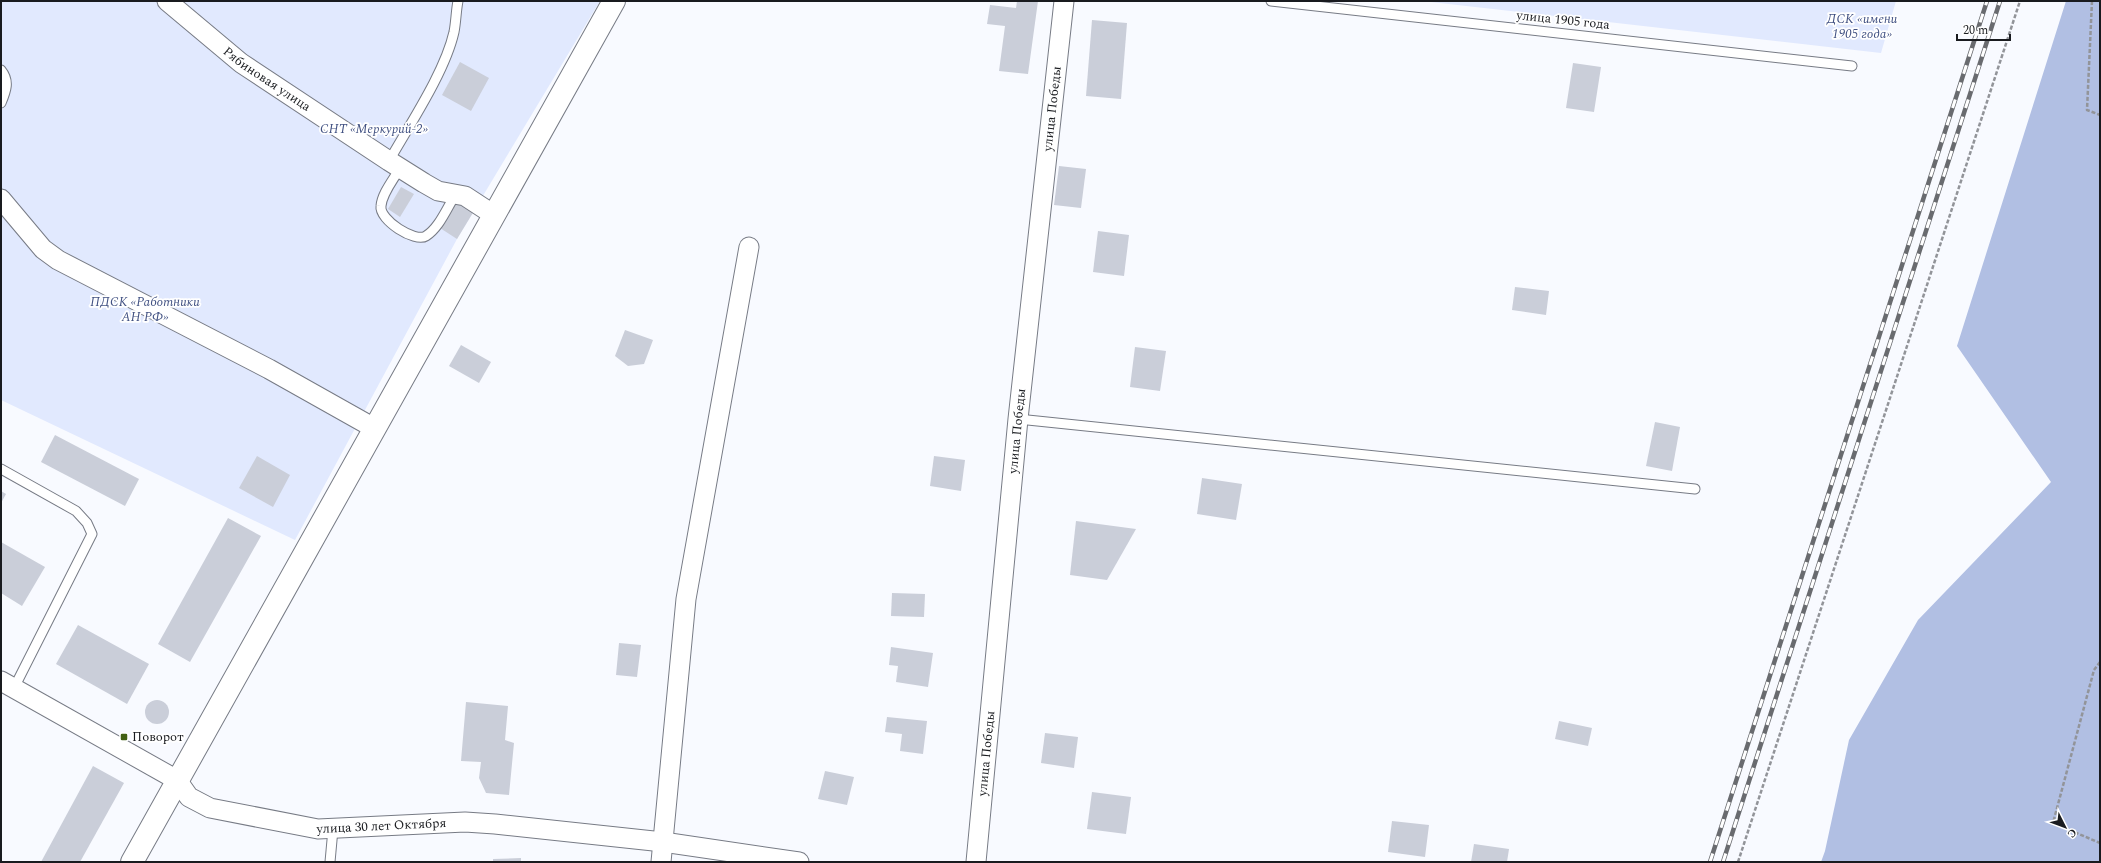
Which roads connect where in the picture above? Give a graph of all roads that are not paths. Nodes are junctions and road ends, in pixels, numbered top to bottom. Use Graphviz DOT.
graph roads {
  1 [pos="167,1"];
  2 [pos="458,1"];
  3 [pos="614,1"];
  4 [pos="1064,1"];
  5 [pos="1271,1"];
  6 [pos="1852,66"];
  7 [pos="1,70"];
  8 [pos="1,103"];
  9 [pos="395,165"];
  10 [pos="456,194"];
  11 [pos="1,199"];
  12 [pos="486,210"];
  13 [pos="749,248"];
  14 [pos="1018,419"];
  15 [pos="374,428"];
  16 [pos="1,469"];
  17 [pos="1695,489"];
  18 [pos="7,684"];
  19 [pos="177,780"];
  20 [pos="333,829"];
  21 [pos="663,842"];
  22 [pos="132,862"];
  23 [pos="330,862"];
  24 [pos="661,862"];
  25 [pos="799,862"];
  26 [pos="976,862"];
  1 -- 9 [label="street, Рябиновая улица"];
  2 -- 9 [label="lane"];
  3 -- 12 [label="street"];
  4 -- 14 [label="street, улица Победы"];
  5 -- 6 [label="lane, улица 1905 года"];
  7 -- 8 [label="lane"];
  9 -- 10 [label="street, Рябиновая улица"];
  9 -- 10 [label="lane"];
  10 -- 12 [label="street, Рябиновая улица"];
  11 -- 15 [label="street"];
  12 -- 15 [label="street"];
  13 -- 21 [label="street"];
  14 -- 17 [label="lane"];
  14 -- 26 [label="street, улица Победы"];
  15 -- 19 [label="street"];
  16 -- 18 [label="lane"];
  18 -- 19 [label="street, улица 30 лет Октября"];
  19 -- 20 [label="street, улица 30 лет Октября"];
  19 -- 22 [label="street"];
  20 -- 21 [label="street, улица 30 лет Октября"];
  20 -- 23 [label="lane"];
  21 -- 24 [label="street"];
  21 -- 25 [label="street, улица 30 лет Октября"];
}
